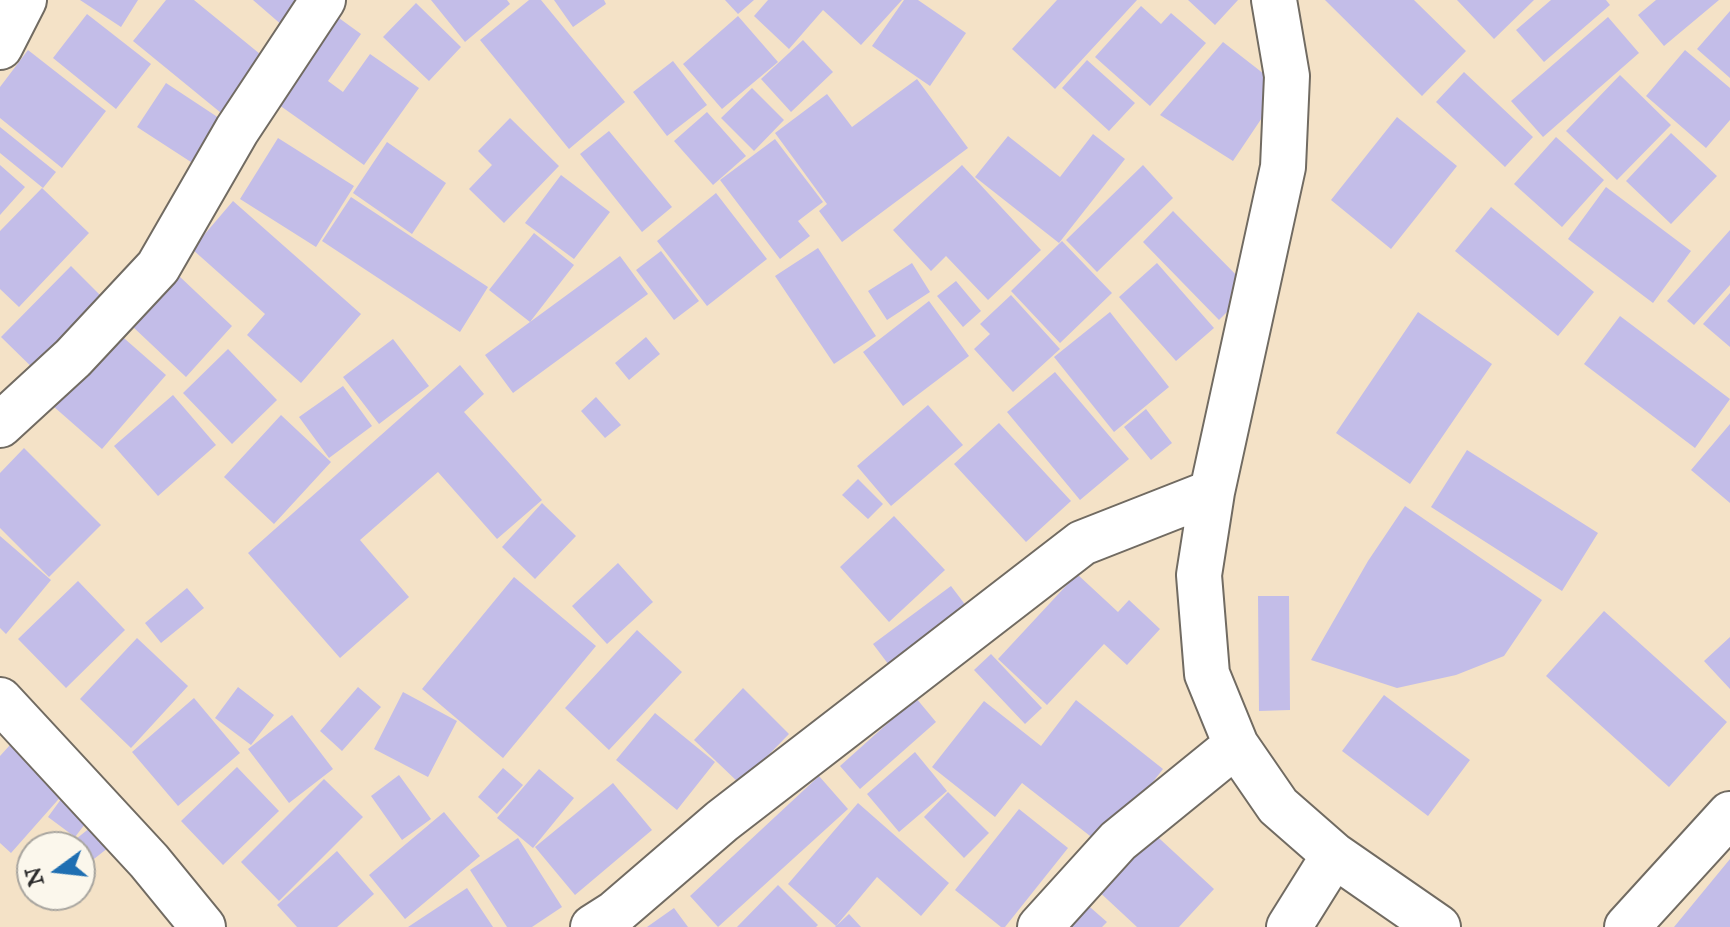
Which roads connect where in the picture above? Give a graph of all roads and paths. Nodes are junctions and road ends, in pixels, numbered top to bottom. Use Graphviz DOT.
graph roads {
  1 [pos="24,0"];
  2 [pos="323,0"];
  3 [pos="1274,0"];
  4 [pos="0,47"];
  5 [pos="0,425"];
  6 [pos="1212,492"];
  7 [pos="0,700"];
  8 [pos="1236,745"];
  9 [pos="1730,814"];
  10 [pos="1334,855"];
  11 [pos="203,927"];
  12 [pos="593,927"];
  13 [pos="1040,927"];
  14 [pos="1289,927"];
  15 [pos="1438,927"];
  16 [pos="1627,927"];
  1 -- 4 [label="street"];
  2 -- 5 [label="street"];
  3 -- 6 [label="street"];
  6 -- 8 [label="street"];
  6 -- 12 [label="street"];
  7 -- 11 [label="street"];
  8 -- 10 [label="street"];
  8 -- 13 [label="street"];
  9 -- 16 [label="street"];
  10 -- 14 [label="street"];
  10 -- 15 [label="street"];
}
